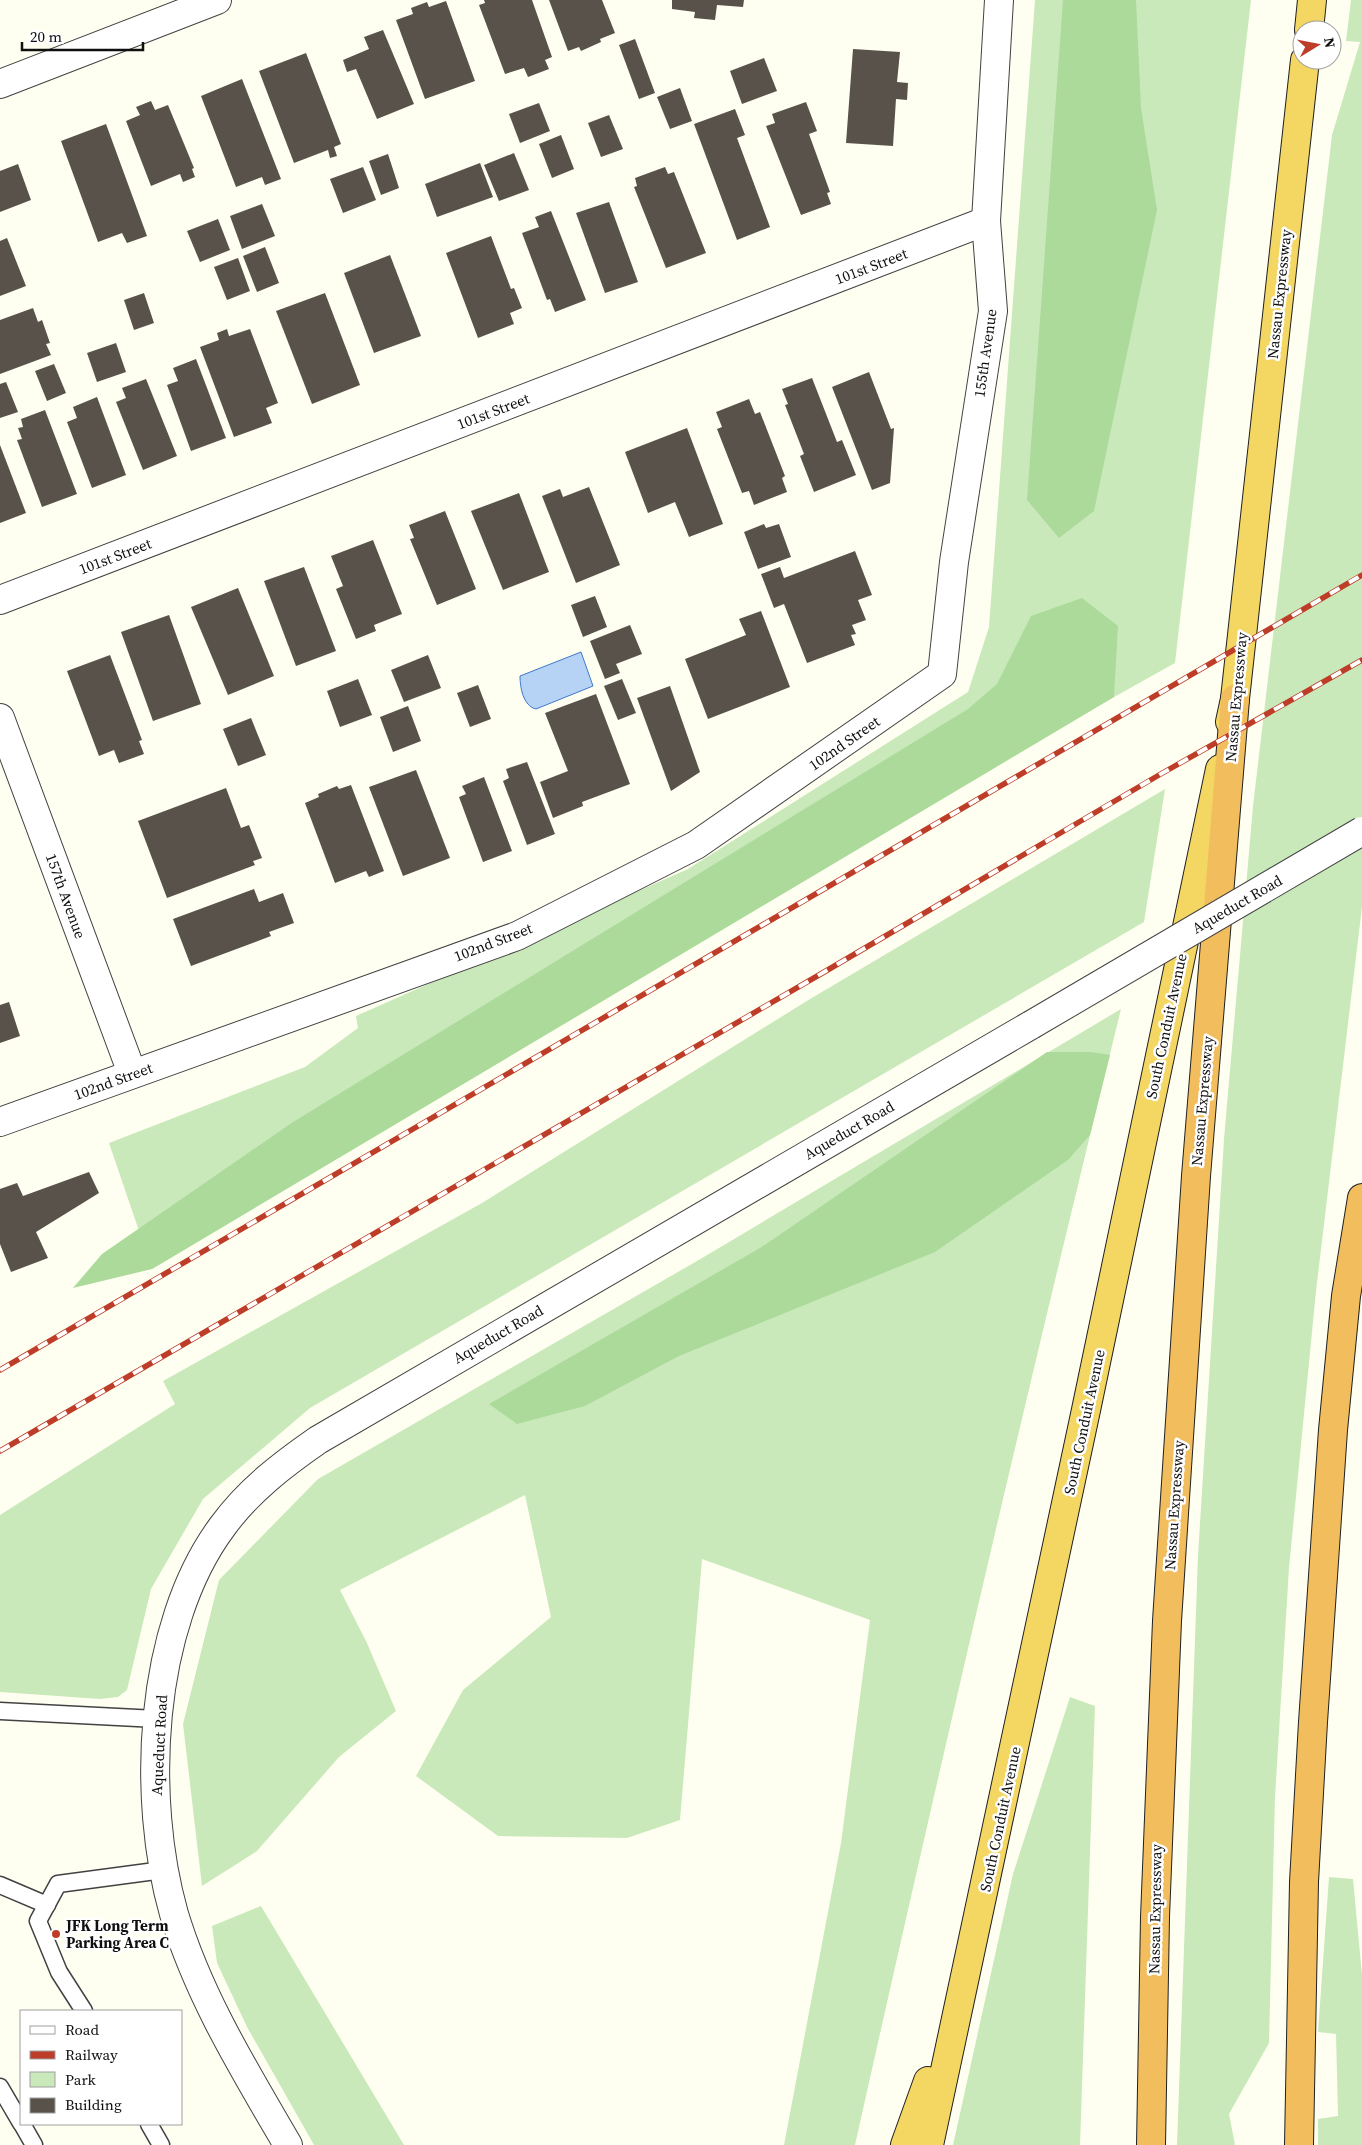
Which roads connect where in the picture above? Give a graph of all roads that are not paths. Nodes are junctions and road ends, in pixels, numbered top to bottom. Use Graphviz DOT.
graph roads {
  1 [pos="217,0"];
  2 [pos="999,0"];
  3 [pos="1312,0"];
  4 [pos="1309,20"];
  5 [pos="1304,70"];
  6 [pos="0,84"];
  7 [pos="986,221"];
  8 [pos="0,600"];
  9 [pos="942,674"];
  10 [pos="1234,699"];
  11 [pos="0,718"];
  12 [pos="1362,831"];
  13 [pos="132,1073"];
  14 [pos="0,1122"];
  15 [pos="1362,1198"];
  16 [pos="0,1711"];
  17 [pos="157,1719"];
  18 [pos="163,1870"];
  19 [pos="0,1885"];
  20 [pos="47,1905"];
  21 [pos="967,1971"];
  22 [pos="83,2010"];
  23 [pos="0,2087"];
  24 [pos="20,2121"];
  25 [pos="22,2125"];
  26 [pos="150,2125"];
  27 [pos="34,2145"];
  28 [pos="161,2145"];
  29 [pos="288,2145"];
  30 [pos="905,2145"];
  31 [pos="929,2145"];
  32 [pos="1151,2145"];
  33 [pos="1299,2145"];
  1 -- 6 [label="street"];
  2 -- 7 [label="street, 155th Avenue"];
  3 -- 4 [label="highway"];
  5 -- 10 [label="highway, Nassau Expressway"];
  7 -- 8 [label="street, 101st Street"];
  7 -- 9 [label="street, 155th Avenue"];
  9 -- 13 [label="street, 102nd Street"];
  10 -- 21 [label="highway, South Conduit Avenue"];
  10 -- 32 [label="highway, Nassau Expressway"];
  11 -- 13 [label="street, 157th Avenue"];
  12 -- 17 [label="street, Aqueduct Road, bridge"];
  13 -- 14 [label="street, 102nd Street"];
  15 -- 33 [label="highway"];
  16 -- 17 [label="lane"];
  17 -- 18 [label="street, Aqueduct Road"];
  18 -- 20 [label="lane"];
  18 -- 29 [label="street, Aqueduct Road"];
  19 -- 20 [label="lane"];
  20 -- 22 [label="lane"];
  21 -- 30 [label="highway"];
  21 -- 31 [label="highway, South Conduit Avenue"];
  23 -- 24 [label="lane"];
  25 -- 27 [label="lane"];
  26 -- 28 [label="lane"];
}
